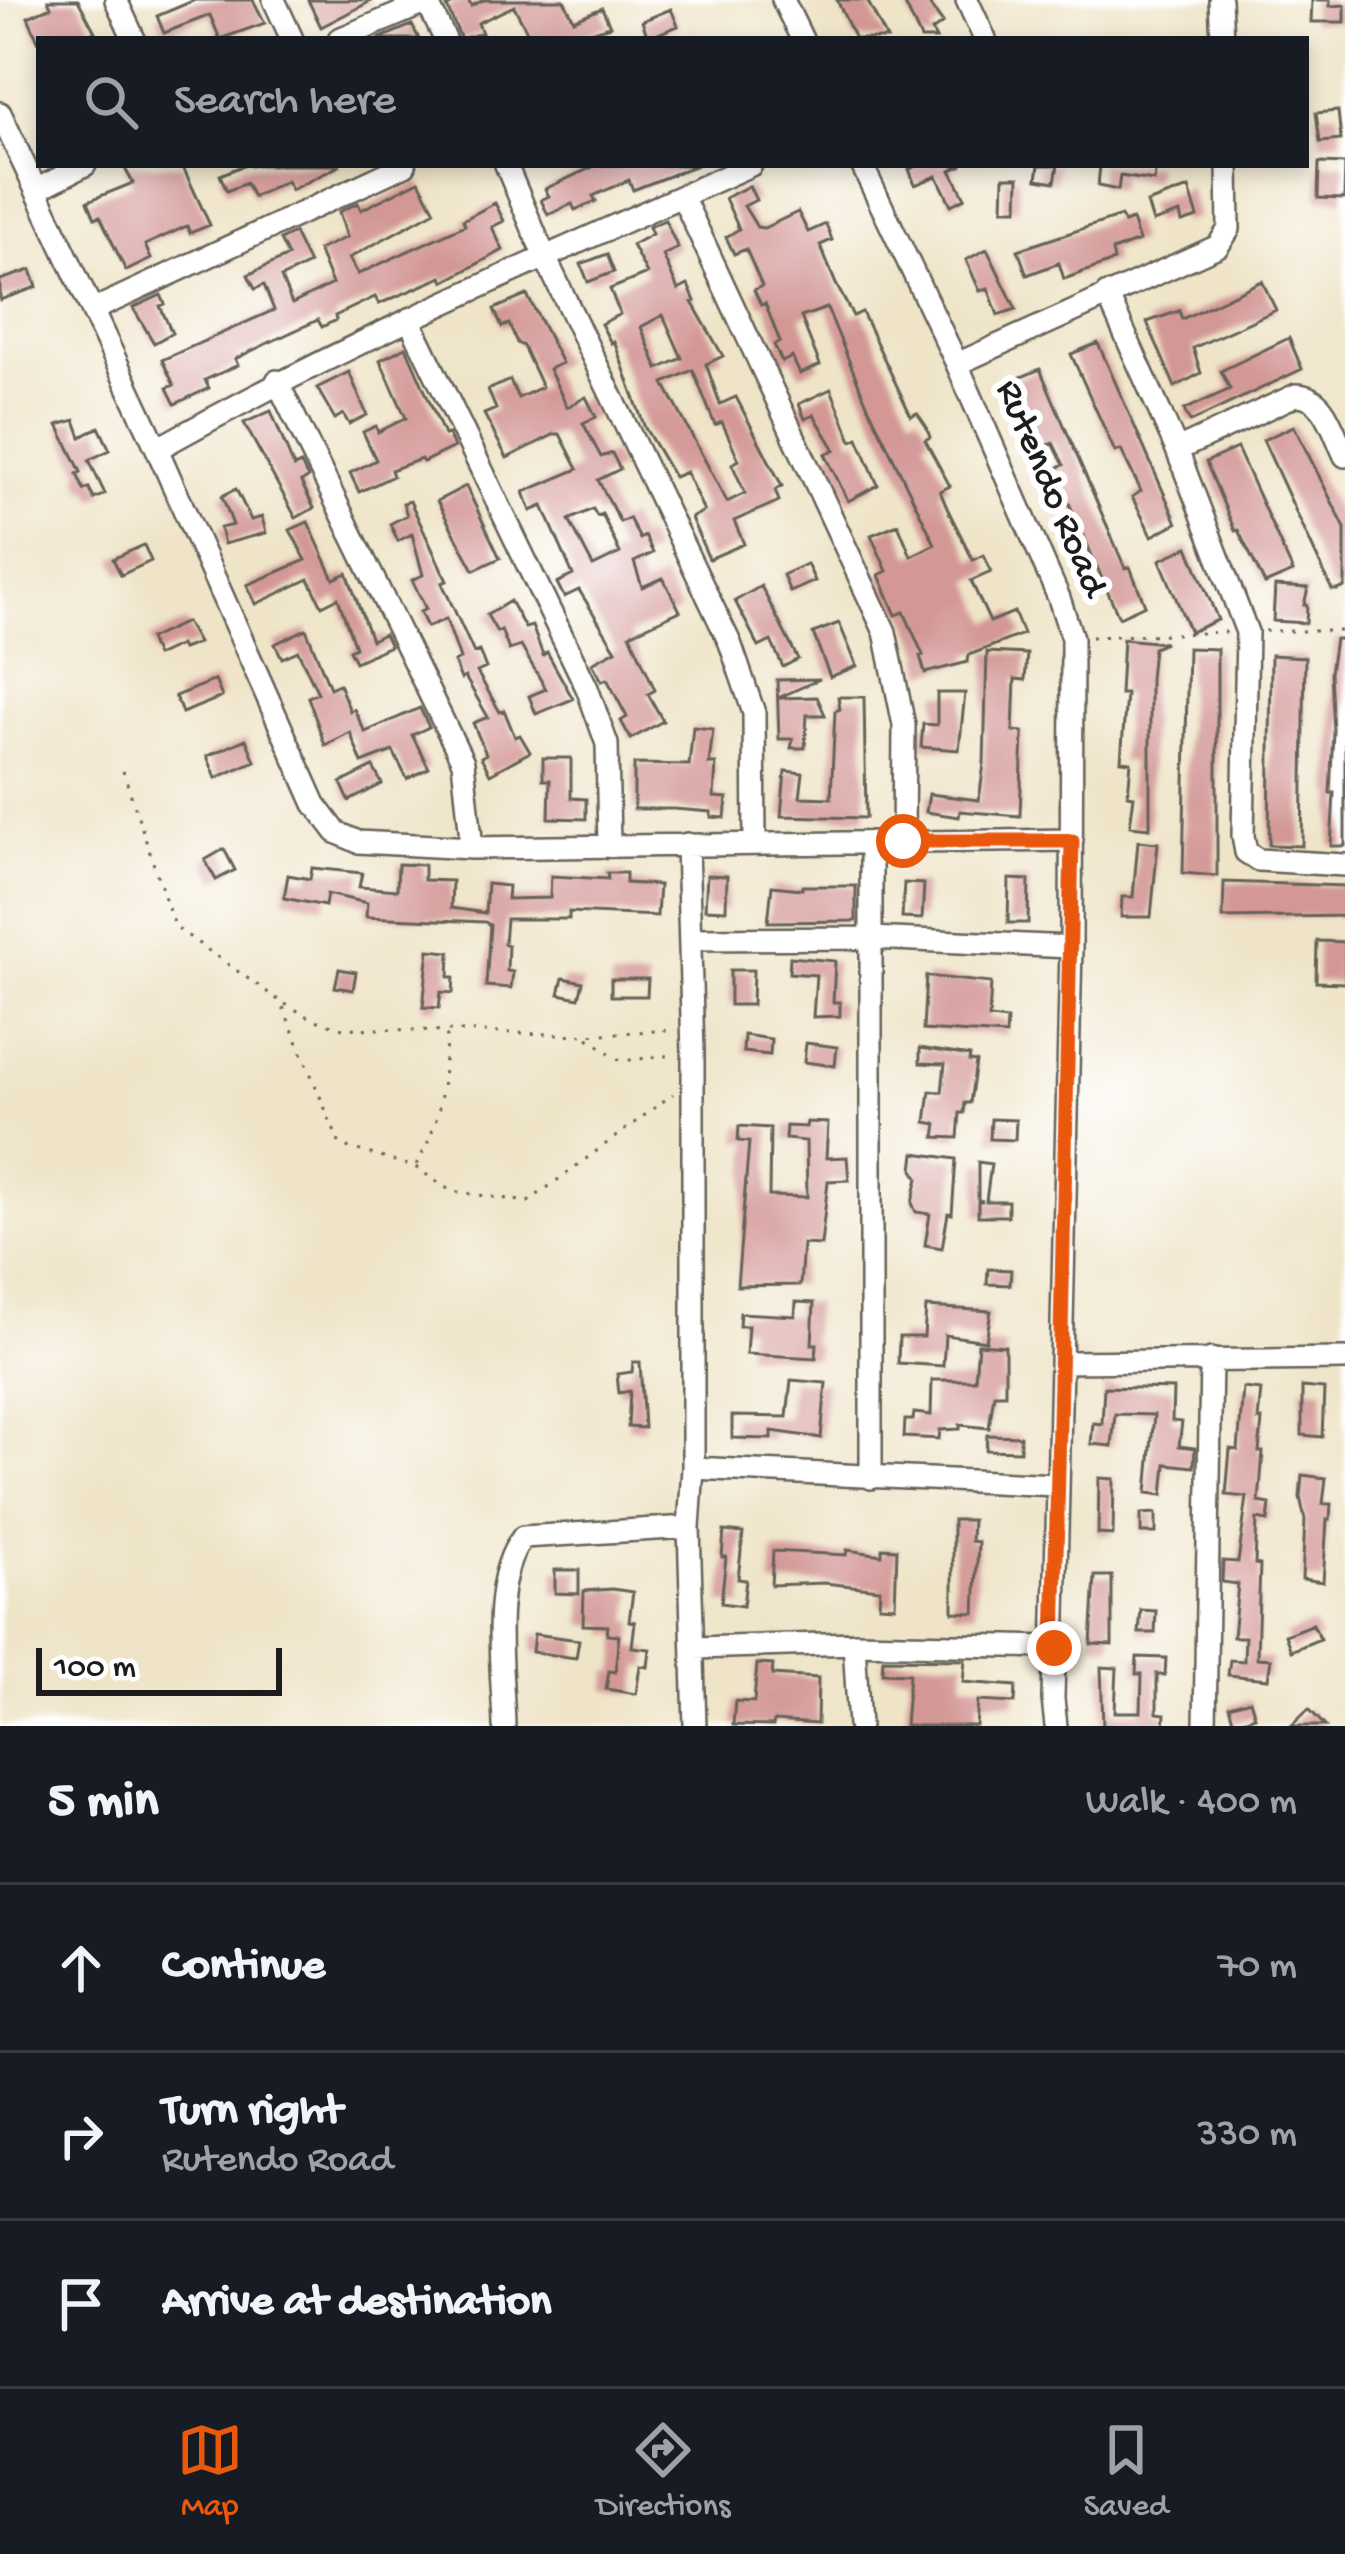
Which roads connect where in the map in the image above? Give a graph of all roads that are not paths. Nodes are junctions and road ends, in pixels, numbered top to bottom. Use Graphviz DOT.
graph roads {
  1 [pos="116,0"];
  2 [pos="274,0"];
  3 [pos="783,0"];
  4 [pos="968,0"];
  5 [pos="1220,0"];
  6 [pos="428,1"];
  7 [pos="133,36"];
  8 [pos="291,36"];
  9 [pos="346,36"];
  10 [pos="444,36"];
  11 [pos="801,36"];
  12 [pos="984,36"];
  13 [pos="1222,36"];
  14 [pos="0,112"];
  15 [pos="79,168"];
  16 [pos="399,168"];
  17 [pos="507,168"];
  18 [pos="744,168"];
  19 [pos="863,168"];
  20 [pos="1228,168"];
  21 [pos="36,190"];
  22 [pos="682,196"];
  23 [pos="544,255"];
  24 [pos="1107,293"];
  25 [pos="93,310"];
  26 [pos="409,319"];
  27 [pos="957,364"];
  28 [pos="278,381"];
  29 [pos="157,449"];
  30 [pos="1177,450"];
  31 [pos="1345,456"];
  32 [pos="903,841"];
  33 [pos="1072,841"];
  34 [pos="871,842"];
  35 [pos="687,844"];
  36 [pos="754,844"];
  37 [pos="609,846"];
  38 [pos="472,848"];
  39 [pos="1345,865"];
  40 [pos="871,938"];
  41 [pos="692,939"];
  42 [pos="1071,947"];
  43 [pos="1211,1359"];
  44 [pos="1345,1359"];
  45 [pos="1062,1362"];
  46 [pos="693,1468"];
  47 [pos="871,1478"];
  48 [pos="1057,1485"];
  49 [pos="689,1527"];
  50 [pos="854,1643"];
  51 [pos="695,1648"];
  52 [pos="1054,1648"];
  53 [pos="504,1726"];
  54 [pos="695,1726"];
  55 [pos="859,1726"];
  56 [pos="1056,1726"];
  57 [pos="1205,1726"];
  1 -- 7 [label="street"];
  2 -- 8 [label="street"];
  3 -- 11 [label="street"];
  4 -- 12 [label="street"];
  5 -- 13 [label="street"];
  6 -- 9 [label="street"];
  6 -- 10 [label="street"];
  14 -- 21 [label="street"];
  15 -- 21 [label="street"];
  16 -- 25 [label="street"];
  17 -- 23 [label="street"];
  18 -- 22 [label="street"];
  19 -- 27 [label="street, Rutendo Road"];
  20 -- 24 [label="street"];
  21 -- 25 [label="street"];
  22 -- 23 [label="street"];
  22 -- 32 [label="street"];
  23 -- 26 [label="street"];
  23 -- 36 [label="street"];
  24 -- 27 [label="street"];
  24 -- 30 [label="street"];
  25 -- 29 [label="street"];
  26 -- 28 [label="street"];
  26 -- 37 [label="street"];
  27 -- 33 [label="street, Rutendo Road"];
  28 -- 29 [label="street"];
  28 -- 38 [label="street"];
  29 -- 38 [label="street"];
  30 -- 31 [label="street"];
  30 -- 39 [label="street"];
  32 -- 33 [label="street"];
  32 -- 34 [label="street"];
  33 -- 42 [label="street, Rutendo Road"];
  34 -- 36 [label="street"];
  34 -- 40 [label="street"];
  35 -- 36 [label="street"];
  35 -- 37 [label="street"];
  35 -- 41 [label="street"];
  37 -- 38 [label="street"];
  40 -- 41 [label="street"];
  40 -- 42 [label="street"];
  40 -- 47 [label="street"];
  41 -- 46 [label="street"];
  42 -- 45 [label="street, Rutendo Road"];
  43 -- 44 [label="street"];
  43 -- 45 [label="street"];
  43 -- 57 [label="street"];
  45 -- 48 [label="street, Rutendo Road"];
  46 -- 47 [label="street"];
  46 -- 49 [label="street"];
  47 -- 48 [label="street"];
  48 -- 52 [label="street, Rutendo Road"];
  49 -- 51 [label="street"];
  49 -- 53 [label="street"];
  50 -- 51 [label="street"];
  50 -- 52 [label="street"];
  50 -- 55 [label="street"];
  51 -- 54 [label="street"];
  52 -- 56 [label="street, Rutendo Road"];
}
